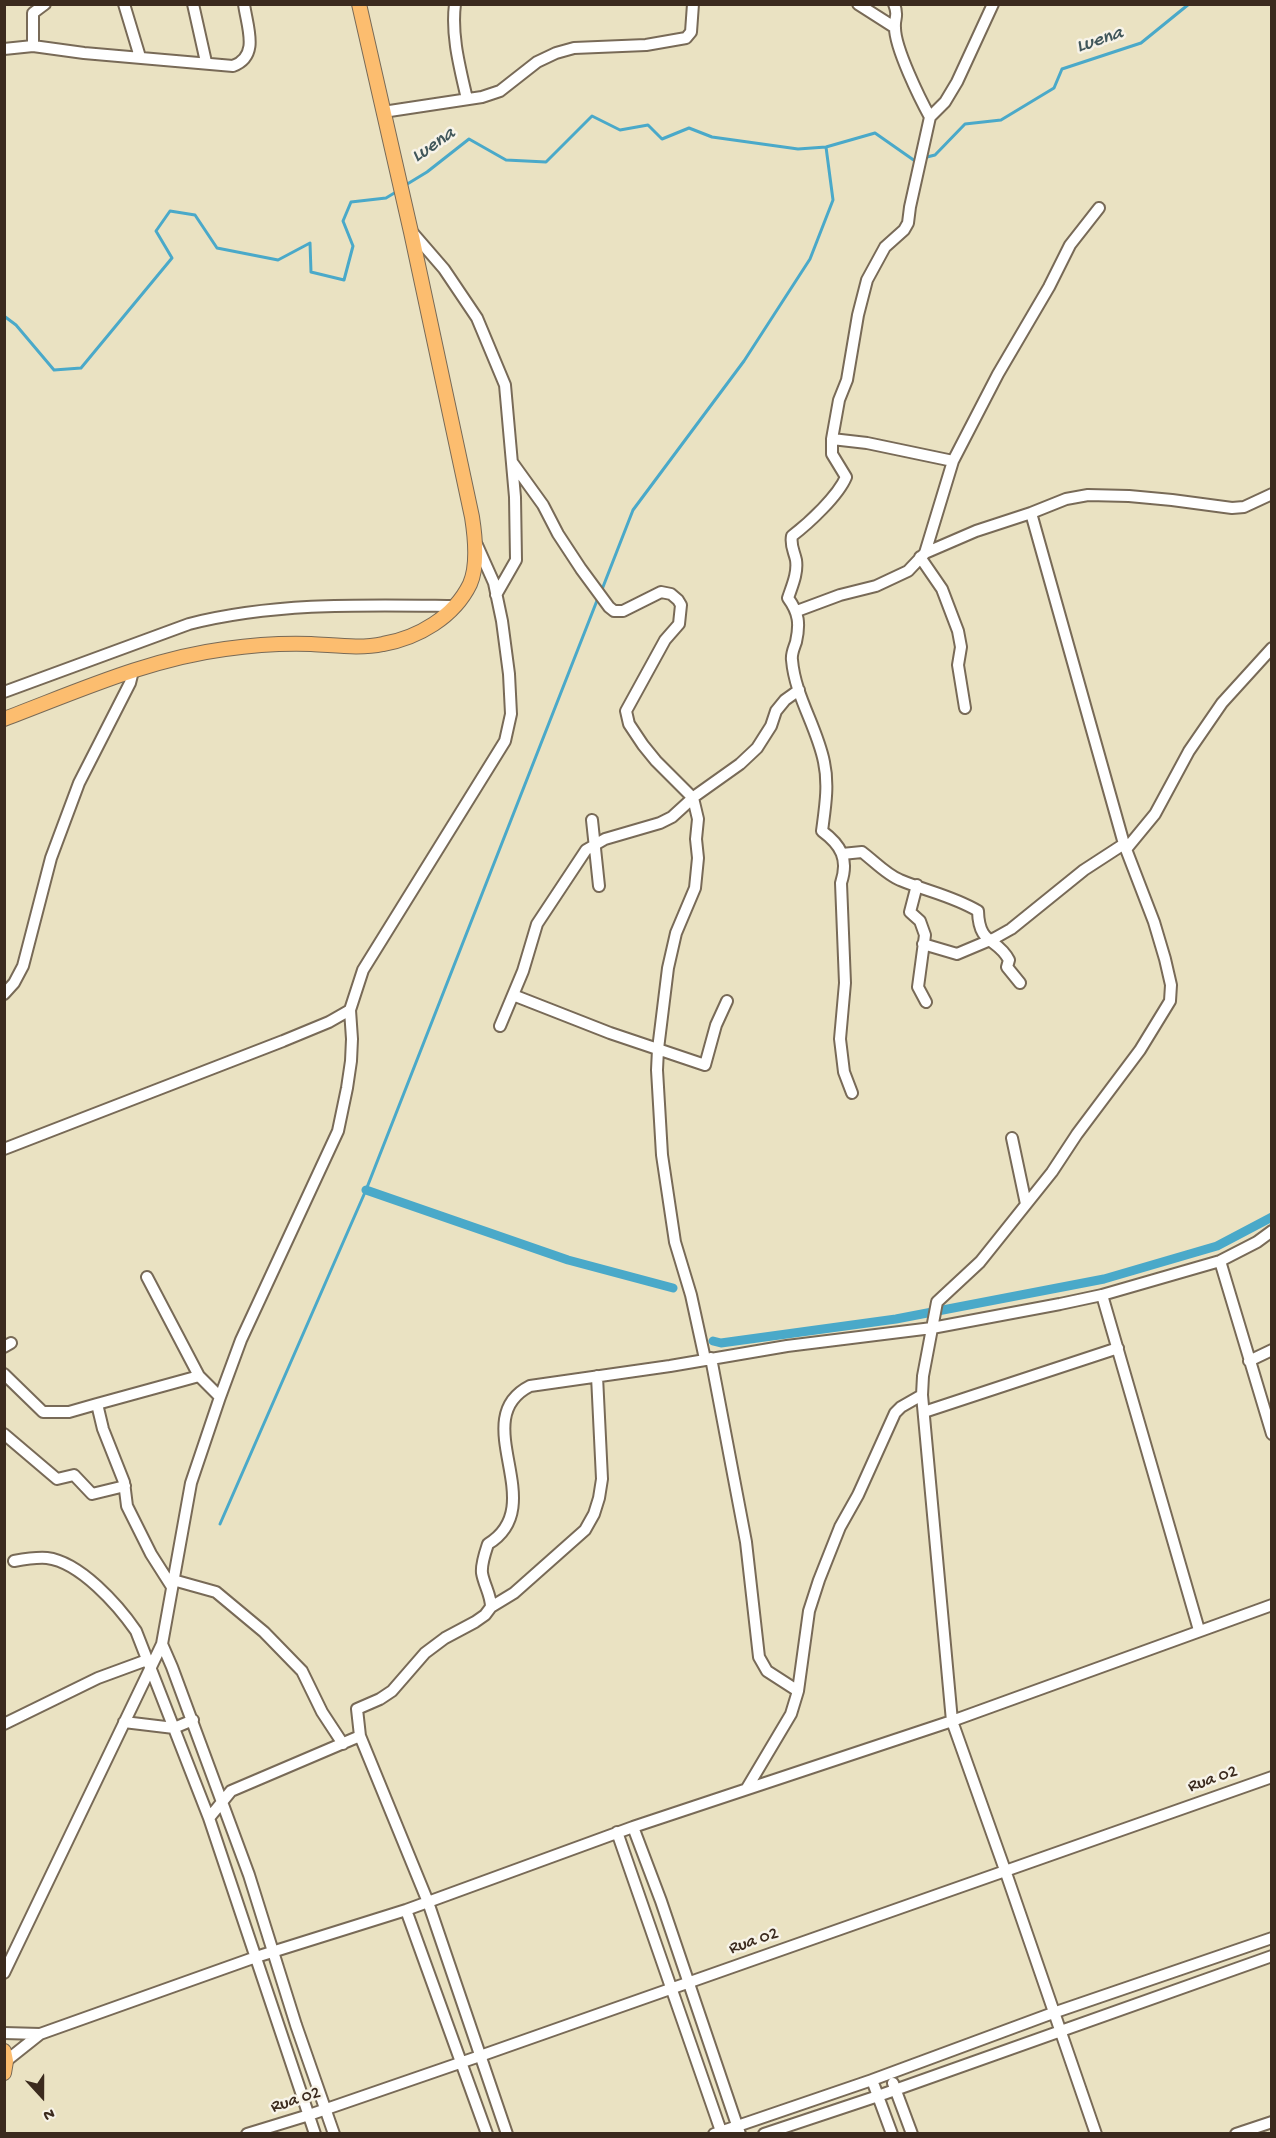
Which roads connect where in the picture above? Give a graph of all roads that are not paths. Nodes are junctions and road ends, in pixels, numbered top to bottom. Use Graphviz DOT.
graph roads {
  1 [pos="45,4"];
  2 [pos="124,4"];
  3 [pos="194,4"];
  4 [pos="244,4"];
  5 [pos="358,4"];
  6 [pos="455,4"];
  7 [pos="693,4"];
  8 [pos="858,4"];
  9 [pos="894,4"];
  10 [pos="993,4"];
  11 [pos="894,27"];
  12 [pos="33,46"];
  13 [pos="4,49"];
  14 [pos="140,57"];
  15 [pos="206,62"];
  16 [pos="467,99"];
  17 [pos="383,112"];
  18 [pos="930,117"];
  19 [pos="1099,208"];
  20 [pos="410,226"];
  21 [pos="832,439"];
  22 [pos="953,461"];
  23 [pos="512,462"];
  24 [pos="1272,494"];
  25 [pos="1031,513"];
  26 [pos="477,544"];
  27 [pos="923,555"];
  28 [pos="496,595"];
  29 [pos="455,606"];
  30 [pos="797,611"];
  31 [pos="1272,648"];
  32 [pos="133,670"];
  33 [pos="799,690"];
  34 [pos="4,692"];
  35 [pos="965,708"];
  36 [pos="4,719"];
  37 [pos="693,798"];
  38 [pos="592,820"];
  39 [pos="595,843"];
  40 [pos="1126,846"];
  41 [pos="842,854"];
  42 [pos="917,885"];
  43 [pos="599,886"];
  44 [pos="988,941"];
  45 [pos="923,944"];
  46 [pos="1020,983"];
  47 [pos="4,994"];
  48 [pos="513,994"];
  49 [pos="726,1001"];
  50 [pos="926,1002"];
  51 [pos="350,1010"];
  52 [pos="500,1026"];
  53 [pos="658,1049"];
  54 [pos="852,1093"];
  55 [pos="1012,1138"];
  56 [pos="4,1149"];
  57 [pos="1026,1204"];
  58 [pos="1272,1231"];
  59 [pos="1220,1261"];
  60 [pos="147,1277"];
  61 [pos="1102,1295"];
  62 [pos="932,1327"];
  63 [pos="1118,1348"];
  64 [pos="1272,1350"];
  65 [pos="708,1359"];
  66 [pos="1250,1361"];
  67 [pos="4,1374"];
  68 [pos="199,1376"];
  69 [pos="597,1376"];
  70 [pos="922,1395"];
  71 [pos="220,1397"];
  72 [pos="97,1404"];
  73 [pos="924,1412"];
  74 [pos="4,1434"];
  75 [pos="1272,1434"];
  76 [pos="125,1486"];
  77 [pos="14,1561"];
  78 [pos="173,1583"];
  79 [pos="1272,1605"];
  80 [pos="491,1607"];
  81 [pos="1199,1630"];
  82 [pos="162,1644"];
  83 [pos="148,1663"];
  84 [pos="798,1691"];
  85 [pos="193,1720"];
  86 [pos="952,1721"];
  87 [pos="124,1722"];
  88 [pos="4,1724"];
  89 [pos="174,1728"];
  90 [pos="360,1736"];
  91 [pos="343,1744"];
  92 [pos="1272,1777"];
  93 [pos="747,1788"];
  94 [pos="222,1800"];
  95 [pos="209,1818"];
  96 [pos="633,1827"];
  97 [pos="617,1832"];
  98 [pos="1005,1870"];
  99 [pos="428,1902"];
  100 [pos="406,1910"];
  101 [pos="1272,1938"];
  102 [pos="273,1951"];
  103 [pos="1272,1956"];
  104 [pos="256,1957"];
  105 [pos="4,1973"];
  106 [pos="687,1983"];
  107 [pos="672,1989"];
  108 [pos="1053,2013"];
  109 [pos="1059,2030"];
  110 [pos="4,2033"];
  111 [pos="40,2034"];
  112 [pos="480,2056"];
  113 [pos="5,2062"];
  114 [pos="462,2062"];
  115 [pos="889,2074"];
  116 [pos="872,2080"];
  117 [pos="896,2089"];
  118 [pos="878,2096"];
  119 [pos="326,2109"];
  120 [pos="309,2115"];
  121 [pos="1272,2122"];
  122 [pos="738,2130"];
  123 [pos="247,2133"];
  124 [pos="315,2133"];
  125 [pos="334,2133"];
  126 [pos="487,2133"];
  127 [pos="507,2133"];
  128 [pos="719,2133"];
  129 [pos="764,2133"];
  130 [pos="892,2133"];
  131 [pos="912,2133"];
  132 [pos="1095,2133"];
  133 [pos="1236,2133"];
  1 -- 12 [label="street"];
  2 -- 14 [label="street"];
  3 -- 15 [label="street"];
  4 -- 15 [label="street"];
  5 -- 17 [label="main road"];
  6 -- 16 [label="street"];
  7 -- 16 [label="street"];
  8 -- 11 [label="street"];
  9 -- 11 [label="street"];
  10 -- 18 [label="street"];
  11 -- 18 [label="street"];
  12 -- 13 [label="street"];
  12 -- 14 [label="street"];
  14 -- 15 [label="street"];
  16 -- 17 [label="street"];
  17 -- 20 [label="main road"];
  18 -- 21 [label="street"];
  19 -- 22 [label="street"];
  20 -- 23 [label="street"];
  20 -- 26 [label="main road"];
  21 -- 22 [label="street"];
  21 -- 30 [label="street"];
  22 -- 27 [label="street"];
  23 -- 28 [label="street"];
  23 -- 37 [label="street"];
  24 -- 25 [label="street"];
  25 -- 27 [label="street"];
  25 -- 40 [label="street"];
  26 -- 28 [label="street"];
  26 -- 29 [label="main road"];
  27 -- 30 [label="street"];
  27 -- 35 [label="street"];
  28 -- 51 [label="street"];
  29 -- 32 [label="main road"];
  29 -- 34 [label="street"];
  30 -- 33 [label="street"];
  31 -- 40 [label="street"];
  32 -- 36 [label="main road"];
  32 -- 47 [label="street"];
  33 -- 37 [label="street"];
  33 -- 41 [label="street"];
  37 -- 39 [label="street"];
  37 -- 53 [label="street"];
  38 -- 39 [label="street"];
  39 -- 43 [label="street"];
  39 -- 48 [label="street"];
  40 -- 44 [label="street"];
  40 -- 57 [label="street"];
  41 -- 42 [label="street"];
  41 -- 54 [label="street"];
  42 -- 44 [label="street"];
  42 -- 45 [label="street"];
  44 -- 45 [label="street"];
  44 -- 46 [label="street"];
  45 -- 50 [label="street"];
  48 -- 52 [label="street"];
  48 -- 53 [label="street"];
  49 -- 53 [label="street"];
  51 -- 56 [label="street"];
  51 -- 71 [label="street"];
  53 -- 65 [label="street"];
  55 -- 57 [label="street"];
  57 -- 62 [label="street"];
  58 -- 59 [label="street"];
  59 -- 61 [label="street"];
  59 -- 66 [label="street"];
  60 -- 68 [label="street"];
  61 -- 62 [label="street"];
  61 -- 63 [label="street"];
  62 -- 65 [label="street"];
  62 -- 70 [label="street"];
  63 -- 73 [label="street"];
  63 -- 81 [label="street"];
  64 -- 66 [label="street"];
  65 -- 69 [label="street"];
  65 -- 84 [label="street"];
  66 -- 75 [label="street"];
  67 -- 72 [label="street"];
  68 -- 71 [label="street"];
  68 -- 72 [label="street"];
  69 -- 80 [label="street"];
  69 -- 80 [label="street"];
  70 -- 73 [label="street"];
  70 -- 84 [label="street"];
  71 -- 78 [label="street"];
  72 -- 76 [label="street"];
  73 -- 86 [label="street"];
  74 -- 76 [label="street"];
  76 -- 78 [label="street"];
  77 -- 83 [label="street"];
  78 -- 82 [label="street"];
  78 -- 91 [label="street"];
  79 -- 81 [label="street"];
  80 -- 90 [label="street"];
  81 -- 86 [label="street"];
  82 -- 83 [label="street"];
  82 -- 85 [label="street"];
  83 -- 87 [label="street"];
  83 -- 88 [label="street"];
  83 -- 89 [label="street"];
  84 -- 93 [label="street"];
  85 -- 89 [label="street"];
  85 -- 94 [label="street"];
  86 -- 93 [label="street"];
  86 -- 98 [label="street"];
  87 -- 89 [label="street"];
  87 -- 105 [label="street"];
  89 -- 95 [label="street"];
  90 -- 91 [label="street"];
  90 -- 99 [label="street"];
  91 -- 94 [label="street"];
  92 -- 98 [label="street, Rua 02"];
  93 -- 96 [label="street"];
  94 -- 95 [label="street"];
  94 -- 102 [label="street"];
  95 -- 104 [label="street"];
  96 -- 97 [label="street"];
  96 -- 106 [label="street"];
  97 -- 99 [label="street"];
  97 -- 107 [label="street"];
  98 -- 106 [label="street, Rua 02"];
  98 -- 108 [label="street"];
  99 -- 100 [label="street"];
  99 -- 112 [label="street"];
  100 -- 102 [label="street"];
  100 -- 114 [label="street"];
  101 -- 108 [label="street"];
  102 -- 104 [label="street"];
  102 -- 119 [label="street"];
  103 -- 109 [label="street"];
  104 -- 111 [label="street"];
  104 -- 120 [label="street"];
  106 -- 107 [label="street, Rua 02"];
  106 -- 122 [label="street"];
  107 -- 112 [label="street, Rua 02"];
  107 -- 128 [label="street"];
  108 -- 109 [label="street"];
  108 -- 115 [label="street"];
  109 -- 117 [label="street"];
  109 -- 132 [label="street"];
  110 -- 111 [label="street"];
  111 -- 113 [label="street"];
  112 -- 114 [label="street, Rua 02"];
  112 -- 127 [label="street"];
  114 -- 119 [label="street, Rua 02"];
  114 -- 126 [label="street"];
  115 -- 116 [label="street"];
  115 -- 117 [label="street"];
  116 -- 118 [label="street"];
  116 -- 122 [label="street"];
  117 -- 118 [label="street"];
  117 -- 131 [label="street"];
  118 -- 129 [label="street"];
  118 -- 130 [label="street"];
  119 -- 120 [label="street, Rua 02"];
  119 -- 125 [label="street"];
  120 -- 123 [label="street, Rua 02"];
  120 -- 124 [label="street"];
  121 -- 133 [label="street"];
  122 -- 128 [label="street"];
}
